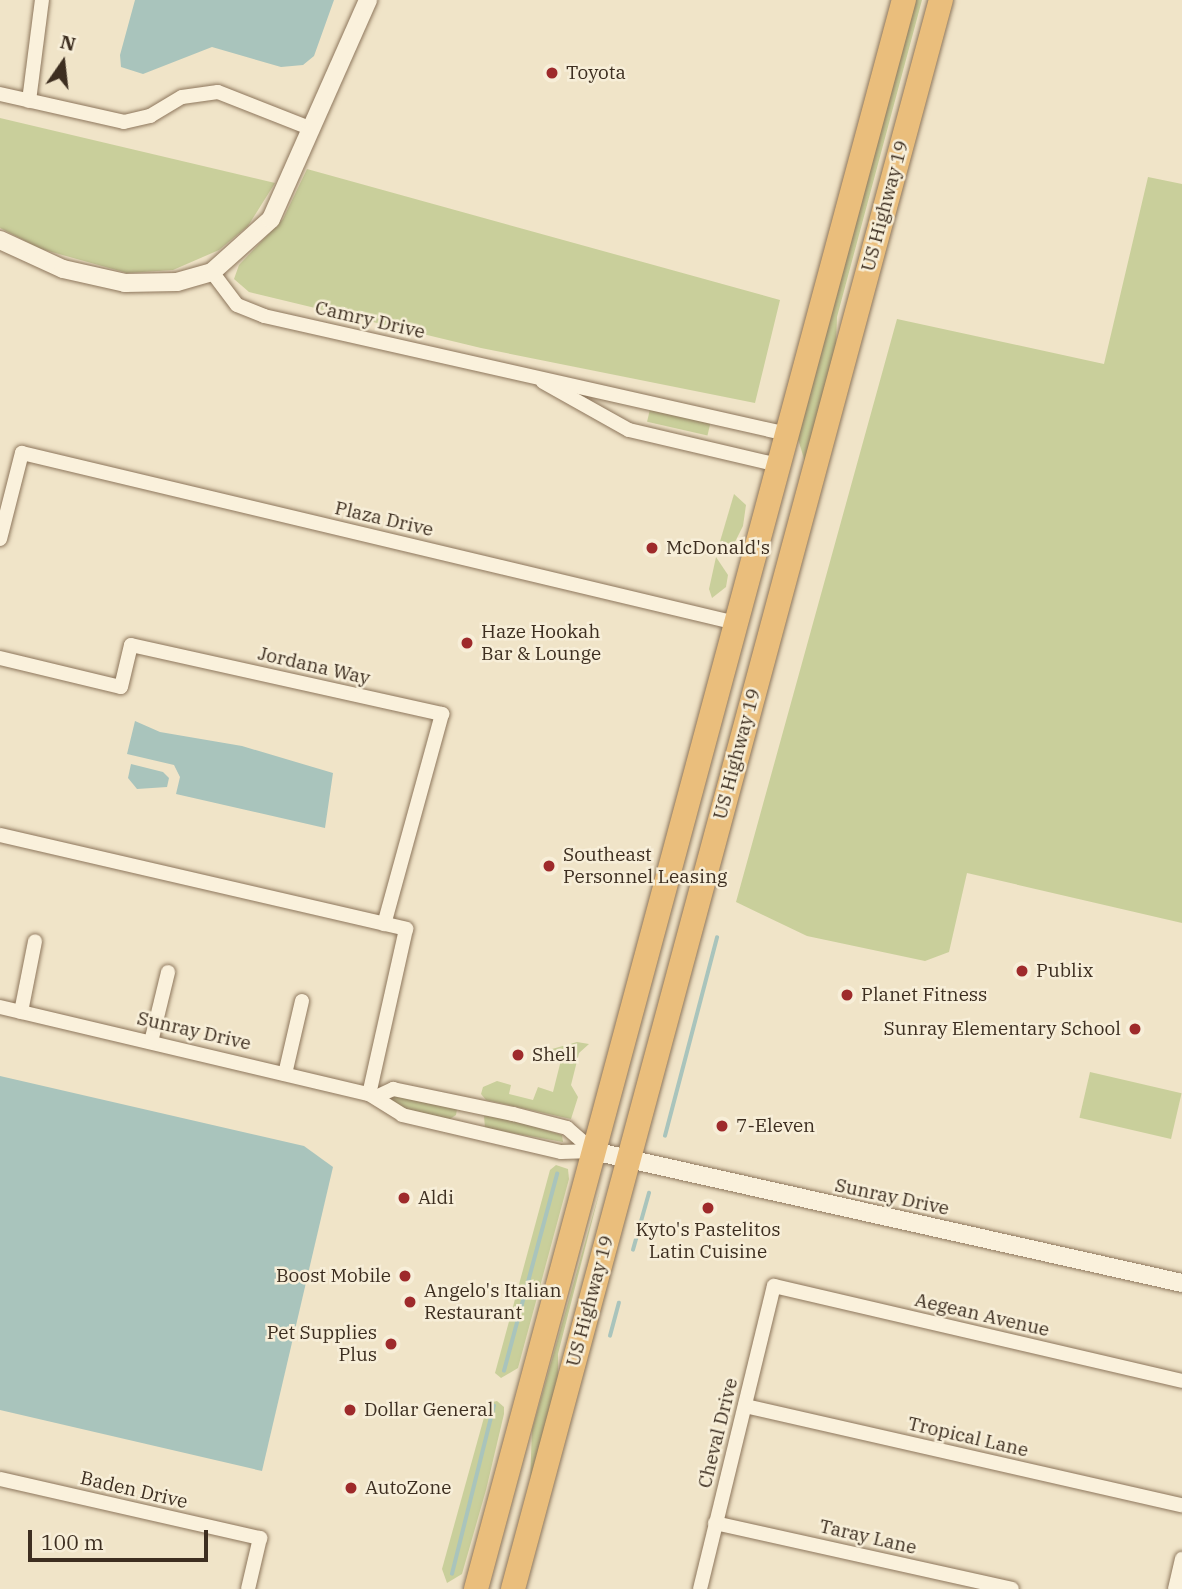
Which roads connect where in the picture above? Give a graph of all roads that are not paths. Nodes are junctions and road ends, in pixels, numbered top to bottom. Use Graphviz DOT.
graph roads {
  1 [pos="41,0"];
  2 [pos="368,0"];
  3 [pos="904,0"];
  4 [pos="941,0"];
  5 [pos="0,94"];
  6 [pos="29,101"];
  7 [pos="312,129"];
  8 [pos="0,240"];
  9 [pos="212,272"];
  10 [pos="536,378"];
  11 [pos="787,434"];
  12 [pos="778,465"];
  13 [pos="0,539"];
  14 [pos="736,623"];
  15 [pos="0,658"];
  16 [pos="755,687"];
  17 [pos="0,835"];
  18 [pos="384,924"];
  19 [pos="36,941"];
  20 [pos="168,972"];
  21 [pos="302,1001"];
  22 [pos="0,1007"];
  23 [pos="21,1012"];
  24 [pos="151,1042"];
  25 [pos="285,1074"];
  26 [pos="374,1095"];
  27 [pos="593,1151"];
  28 [pos="627,1160"];
  29 [pos="1182,1283"];
  30 [pos="774,1286"];
  31 [pos="1182,1381"];
  32 [pos="745,1406"];
  33 [pos="0,1479"];
  34 [pos="1182,1506"];
  35 [pos="715,1523"];
  36 [pos="1182,1559"];
  37 [pos="247,1589"];
  38 [pos="476,1589"];
  39 [pos="513,1589"];
  40 [pos="700,1589"];
  41 [pos="1012,1589"];
  42 [pos="1175,1589"];
  1 -- 6 [label="street"];
  2 -- 7 [label="street"];
  3 -- 11 [label="highway, US Highway 19"];
  4 -- 16 [label="highway, US Highway 19"];
  5 -- 6 [label="street"];
  6 -- 7 [label="street"];
  7 -- 9 [label="street"];
  8 -- 9 [label="street"];
  9 -- 10 [label="street, Camry Drive"];
  10 -- 11 [label="street, Camry Drive"];
  10 -- 12 [label="street, Camry Drive"];
  11 -- 12 [label="highway, US Highway 19"];
  11 -- 16 [label="highway"];
  12 -- 14 [label="highway, US Highway 19"];
  13 -- 14 [label="street, Plaza Drive"];
  14 -- 27 [label="highway, US Highway 19"];
  15 -- 18 [label="street, Jordana Way"];
  16 -- 28 [label="highway, US Highway 19"];
  17 -- 18 [label="street"];
  18 -- 26 [label="street"];
  19 -- 23 [label="street"];
  20 -- 24 [label="street"];
  21 -- 25 [label="street"];
  22 -- 23 [label="street, Sunray Drive"];
  23 -- 24 [label="street, Sunray Drive"];
  24 -- 25 [label="street, Sunray Drive"];
  25 -- 26 [label="street, Sunray Drive"];
  26 -- 27 [label="street, Sunray Drive"];
  26 -- 27 [label="street, Sunray Drive"];
  27 -- 28 [label="street, Sunray Drive"];
  27 -- 38 [label="highway, US Highway 19"];
  28 -- 29 [label="street, Sunray Drive"];
  28 -- 39 [label="highway, US Highway 19"];
  30 -- 31 [label="street, Aegean Avenue"];
  30 -- 32 [label="street, Cheval Drive"];
  32 -- 34 [label="street, Tropical Lane"];
  32 -- 35 [label="street, Cheval Drive"];
  33 -- 37 [label="street, Baden Drive"];
  35 -- 40 [label="street, Cheval Drive"];
  35 -- 41 [label="street, Taray Lane"];
  36 -- 42 [label="street"];
}
